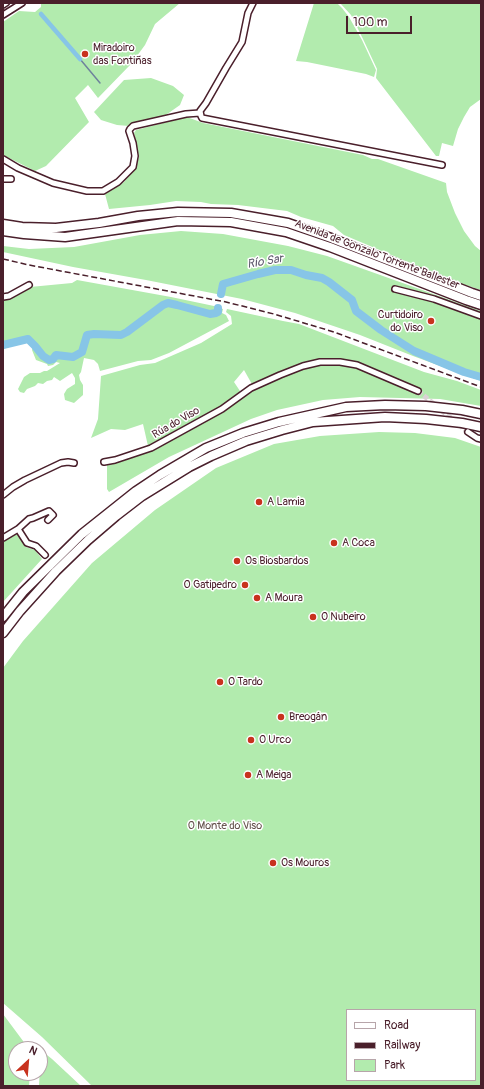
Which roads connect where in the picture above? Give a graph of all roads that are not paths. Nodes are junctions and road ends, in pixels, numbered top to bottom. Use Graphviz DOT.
graph roads {
  1 [pos="6,3"];
  2 [pos="17,3"];
  3 [pos="22,3"];
  4 [pos="253,3"];
  5 [pos="3,5"];
  6 [pos="3,14"];
  7 [pos="200,113"];
  8 [pos="3,159"];
  9 [pos="442,165"];
  10 [pos="11,179"];
  11 [pos="3,180"];
  12 [pos="3,222"];
  13 [pos="3,231"];
  14 [pos="3,236"];
  15 [pos="65,237"];
  16 [pos="29,285"];
  17 [pos="395,289"];
  18 [pos="481,296"];
  19 [pos="3,297"];
  20 [pos="481,305"];
  21 [pos="481,316"];
  22 [pos="418,391"];
  23 [pos="481,414"];
  24 [pos="481,427"];
  25 [pos="468,432"];
  26 [pos="481,439"];
  27 [pos="104,462"];
  28 [pos="74,463"];
  29 [pos="3,495"];
  30 [pos="48,520"];
  31 [pos="18,529"];
  32 [pos="3,531"];
  33 [pos="5,537"];
  34 [pos="45,555"];
  35 [pos="23,592"];
  36 [pos="3,611"];
  37 [pos="3,617"];
  38 [pos="3,633"];
  1 -- 5 [label="street"];
  2 -- 6 [label="street"];
  3 -- 6 [label="street"];
  4 -- 7 [label="street"];
  7 -- 8 [label="street"];
  7 -- 9 [label="street"];
  10 -- 11 [label="street"];
  12 -- 18 [label="highway, Avenida de Gonzalo Torrente Ballester"];
  13 -- 15 [label="highway, Avenida de Gonzalo Torrente Ballester"];
  14 -- 15 [label="highway"];
  15 -- 20 [label="highway, Avenida de Gonzalo Torrente Ballester"];
  16 -- 19 [label="street"];
  17 -- 21 [label="street"];
  22 -- 27 [label="street, Rúa do Viso"];
  23 -- 35 [label="highway"];
  24 -- 38 [label="highway"];
  25 -- 26 [label="street"];
  28 -- 29 [label="street"];
  30 -- 31 [label="street"];
  31 -- 33 [label="street"];
  31 -- 34 [label="street"];
  32 -- 33 [label="street"];
  35 -- 36 [label="highway"];
  35 -- 37 [label="highway"];
}
